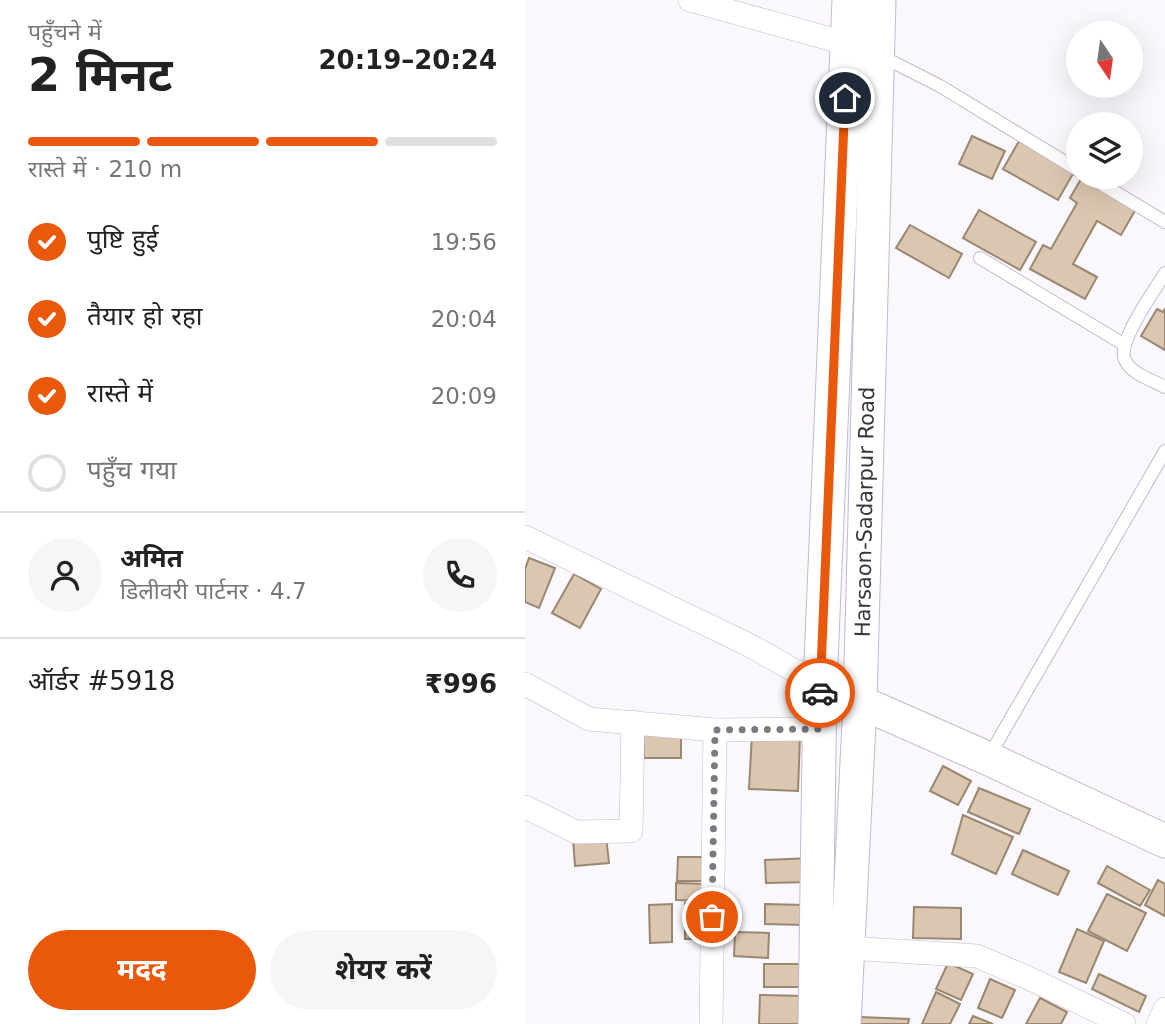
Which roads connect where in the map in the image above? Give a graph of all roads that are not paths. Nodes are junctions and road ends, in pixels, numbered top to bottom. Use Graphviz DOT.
graph roads {
  1 [pos="690,0"];
  2 [pos="849,0"];
  3 [pos="879,0"];
  4 [pos="862,48"];
  5 [pos="1066,163"];
  6 [pos="1110,189"];
  7 [pos="1165,222"];
  8 [pos="980,258"];
  9 [pos="1165,273"];
  10 [pos="1125,345"];
  11 [pos="1165,387"];
  12 [pos="1165,451"];
  13 [pos="525,537"];
  14 [pos="525,684"];
  15 [pos="820,685"];
  16 [pos="860,702"];
  17 [pos="633,722"];
  18 [pos="821,729"];
  19 [pos="715,730"];
  20 [pos="987,758"];
  21 [pos="525,807"];
  22 [pos="1165,841"];
  23 [pos="848,948"];
  24 [pos="1165,1009"];
  25 [pos="711,1024"];
  26 [pos="815,1024"];
  27 [pos="844,1024"];
  28 [pos="1124,1024"];
  29 [pos="1158,1024"];
  1 -- 4 [label="street"];
  2 -- 4 [label="street, Harsaon-Sadarpur Road"];
  3 -- 4 [label="street, Harsaon-Sadarpur Road"];
  4 -- 5 [label="lane"];
  4 -- 15 [label="street, Harsaon-Sadarpur Road"];
  4 -- 16 [label="street, Harsaon-Sadarpur Road"];
  6 -- 7 [label="lane"];
  8 -- 10 [label="lane"];
  9 -- 10 [label="lane"];
  10 -- 11 [label="lane"];
  12 -- 20 [label="lane"];
  13 -- 15 [label="street"];
  14 -- 17 [label="street"];
  15 -- 16 [label="street"];
  15 -- 18 [label="street, Harsaon-Sadarpur Road"];
  16 -- 20 [label="street"];
  16 -- 23 [label="street, Harsaon-Sadarpur Road"];
  17 -- 19 [label="street"];
  17 -- 21 [label="street"];
  18 -- 19 [label="street"];
  18 -- 26 [label="street, Harsaon-Sadarpur Road"];
  19 -- 25 [label="street"];
  20 -- 22 [label="street"];
  23 -- 27 [label="street, Harsaon-Sadarpur Road"];
  23 -- 28 [label="street"];
  24 -- 29 [label="street"];
}
